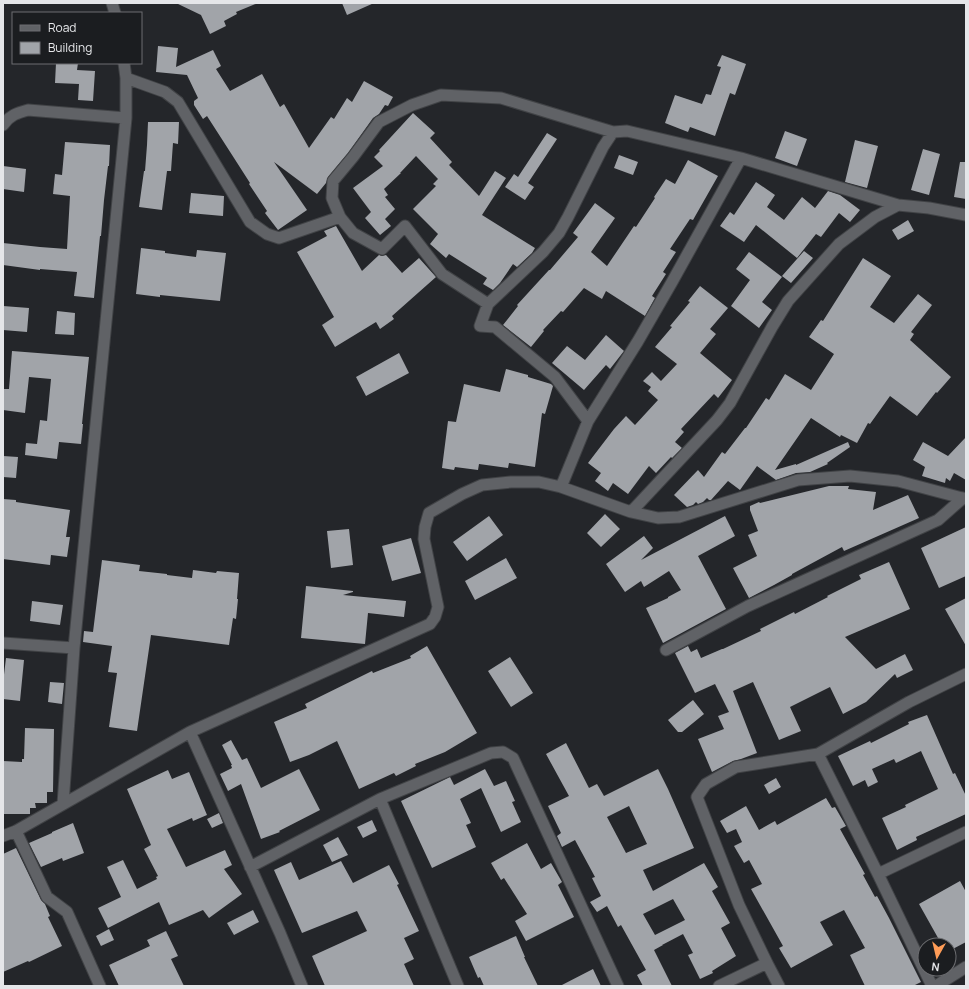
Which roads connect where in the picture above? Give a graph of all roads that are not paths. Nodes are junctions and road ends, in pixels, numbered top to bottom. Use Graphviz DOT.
graph roads {
  1 [pos="124,64"];
  2 [pos="126,78"];
  3 [pos="126,118"];
  4 [pos="3,125"];
  5 [pos="613,132"];
  6 [pos="741,158"];
  7 [pos="898,205"];
  8 [pos="966,215"];
  9 [pos="340,216"];
  10 [pos="488,304"];
  11 [pos="588,421"];
  12 [pos="561,487"];
  13 [pos="965,499"];
  14 [pos="631,512"];
  15 [pos="3,643"];
  16 [pos="74,648"];
  17 [pos="666,650"];
  18 [pos="966,674"];
  19 [pos="190,732"];
  20 [pos="818,754"];
  21 [pos="380,799"];
  22 [pos="63,804"];
  23 [pos="16,831"];
  24 [pos="966,832"];
  25 [pos="3,836"];
  26 [pos="250,867"];
  27 [pos="878,874"];
  28 [pos="767,963"];
  29 [pos="966,967"];
  30 [pos="100,986"];
  31 [pos="302,986"];
  32 [pos="458,986"];
  33 [pos="618,986"];
  34 [pos="719,986"];
  35 [pos="779,986"];
  36 [pos="932,986"];
  37 [pos="936,986"];
  1 -- 2 [label="street"];
  2 -- 3 [label="street"];
  2 -- 9 [label="street"];
  3 -- 4 [label="street"];
  3 -- 16 [label="street"];
  5 -- 6 [label="street"];
  5 -- 9 [label="street"];
  5 -- 10 [label="street"];
  6 -- 7 [label="street"];
  6 -- 11 [label="street"];
  7 -- 8 [label="street"];
  7 -- 14 [label="street"];
  9 -- 10 [label="street"];
  10 -- 11 [label="street"];
  11 -- 12 [label="street"];
  12 -- 14 [label="street"];
  12 -- 19 [label="street"];
  13 -- 14 [label="street"];
  13 -- 17 [label="street"];
  15 -- 16 [label="street"];
  16 -- 22 [label="street"];
  18 -- 20 [label="street"];
  19 -- 22 [label="street"];
  19 -- 26 [label="street"];
  20 -- 27 [label="street"];
  20 -- 28 [label="street"];
  21 -- 26 [label="street"];
  21 -- 32 [label="street"];
  21 -- 33 [label="street"];
  22 -- 23 [label="street"];
  23 -- 25 [label="street"];
  23 -- 30 [label="street"];
  24 -- 27 [label="street"];
  26 -- 31 [label="street"];
  27 -- 36 [label="street"];
  28 -- 34 [label="street"];
  28 -- 35 [label="street"];
  29 -- 37 [label="street"];
}
